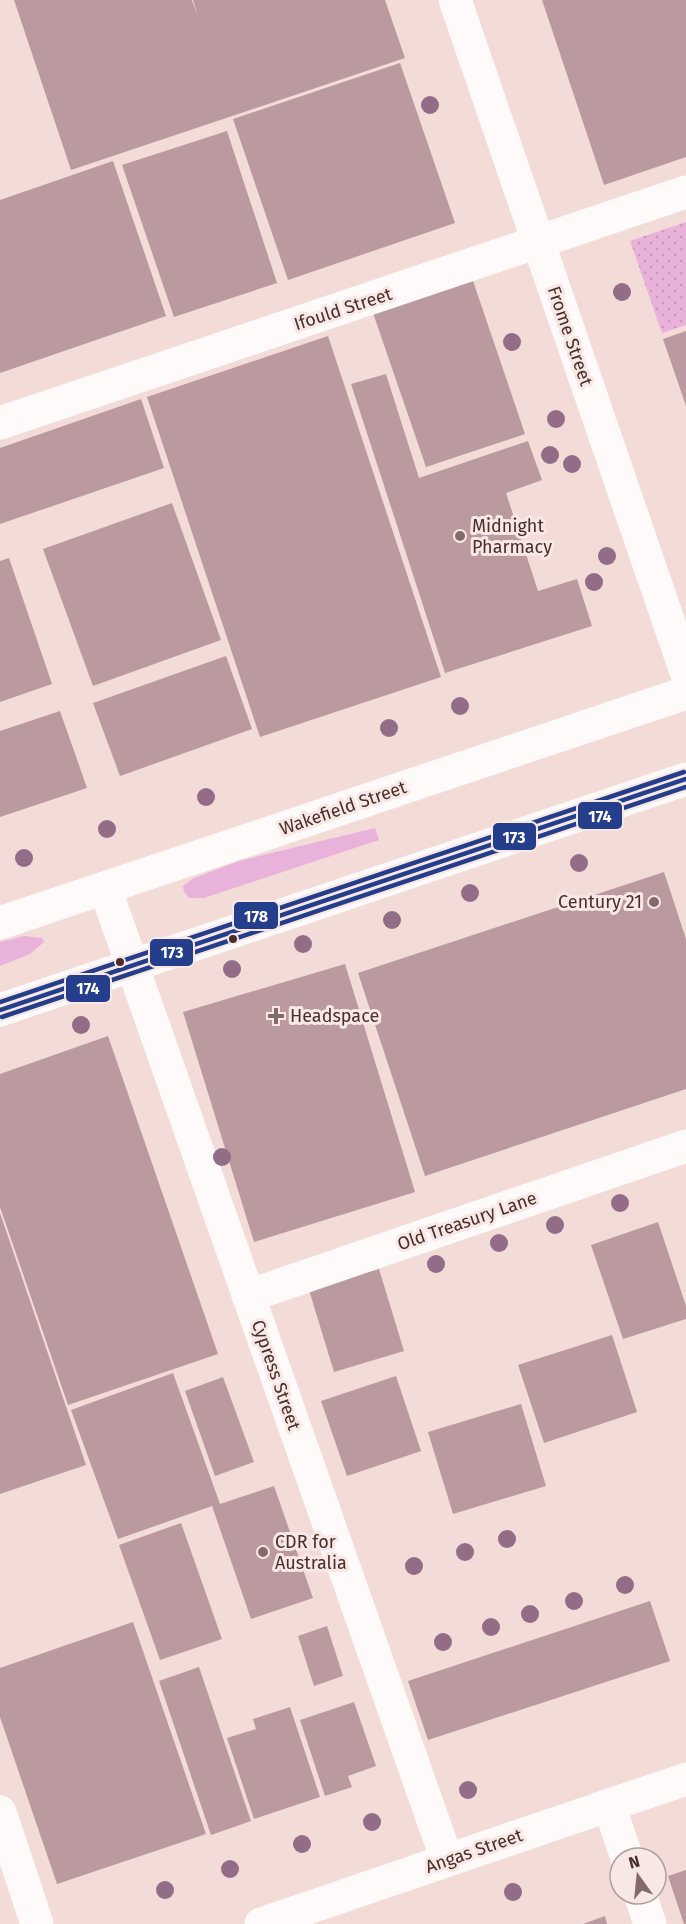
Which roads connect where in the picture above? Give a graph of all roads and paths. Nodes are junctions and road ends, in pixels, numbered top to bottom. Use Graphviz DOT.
graph roads {
  1 [pos="455,0"];
  2 [pos="686,192"];
  3 [pos="538,243"];
  4 [pos="0,423"];
  5 [pos="686,672"];
  6 [pos="686,693"];
  7 [pos="686,779"];
  8 [pos="105,888"];
  9 [pos="0,923"];
  10 [pos="131,967"];
  11 [pos="0,1011"];
  12 [pos="686,1146"];
  13 [pos="248,1296"];
  14 [pos="686,1779"];
  15 [pos="609,1805"];
  16 [pos="0,1812"];
  17 [pos="623,1846"];
  18 [pos="447,1860"];
  19 [pos="644,1906"];
  20 [pos="37,1924"];
  21 [pos="261,1924"];
  22 [pos="650,1924"];
  1 -- 3 [label="street, Frome Street"];
  2 -- 3 [label="street, Ifould Street"];
  3 -- 4 [label="street, Ifould Street"];
  3 -- 5 [label="street, Frome Street"];
  6 -- 8 [label="street, Wakefield Street"];
  7 -- 10 [label="street"];
  8 -- 9 [label="street, Wakefield Street"];
  8 -- 10 [label="street, Cypress Street"];
  10 -- 11 [label="street"];
  10 -- 13 [label="street, Cypress Street"];
  12 -- 13 [label="street, Old Treasury Lane"];
  13 -- 18 [label="street, Cypress Street"];
  14 -- 15 [label="street, Angas Street"];
  15 -- 17 [label="street"];
  15 -- 18 [label="street, Angas Street"];
  16 -- 20 [label="street"];
  18 -- 21 [label="street, Angas Street"];
  19 -- 22 [label="street"];
}
